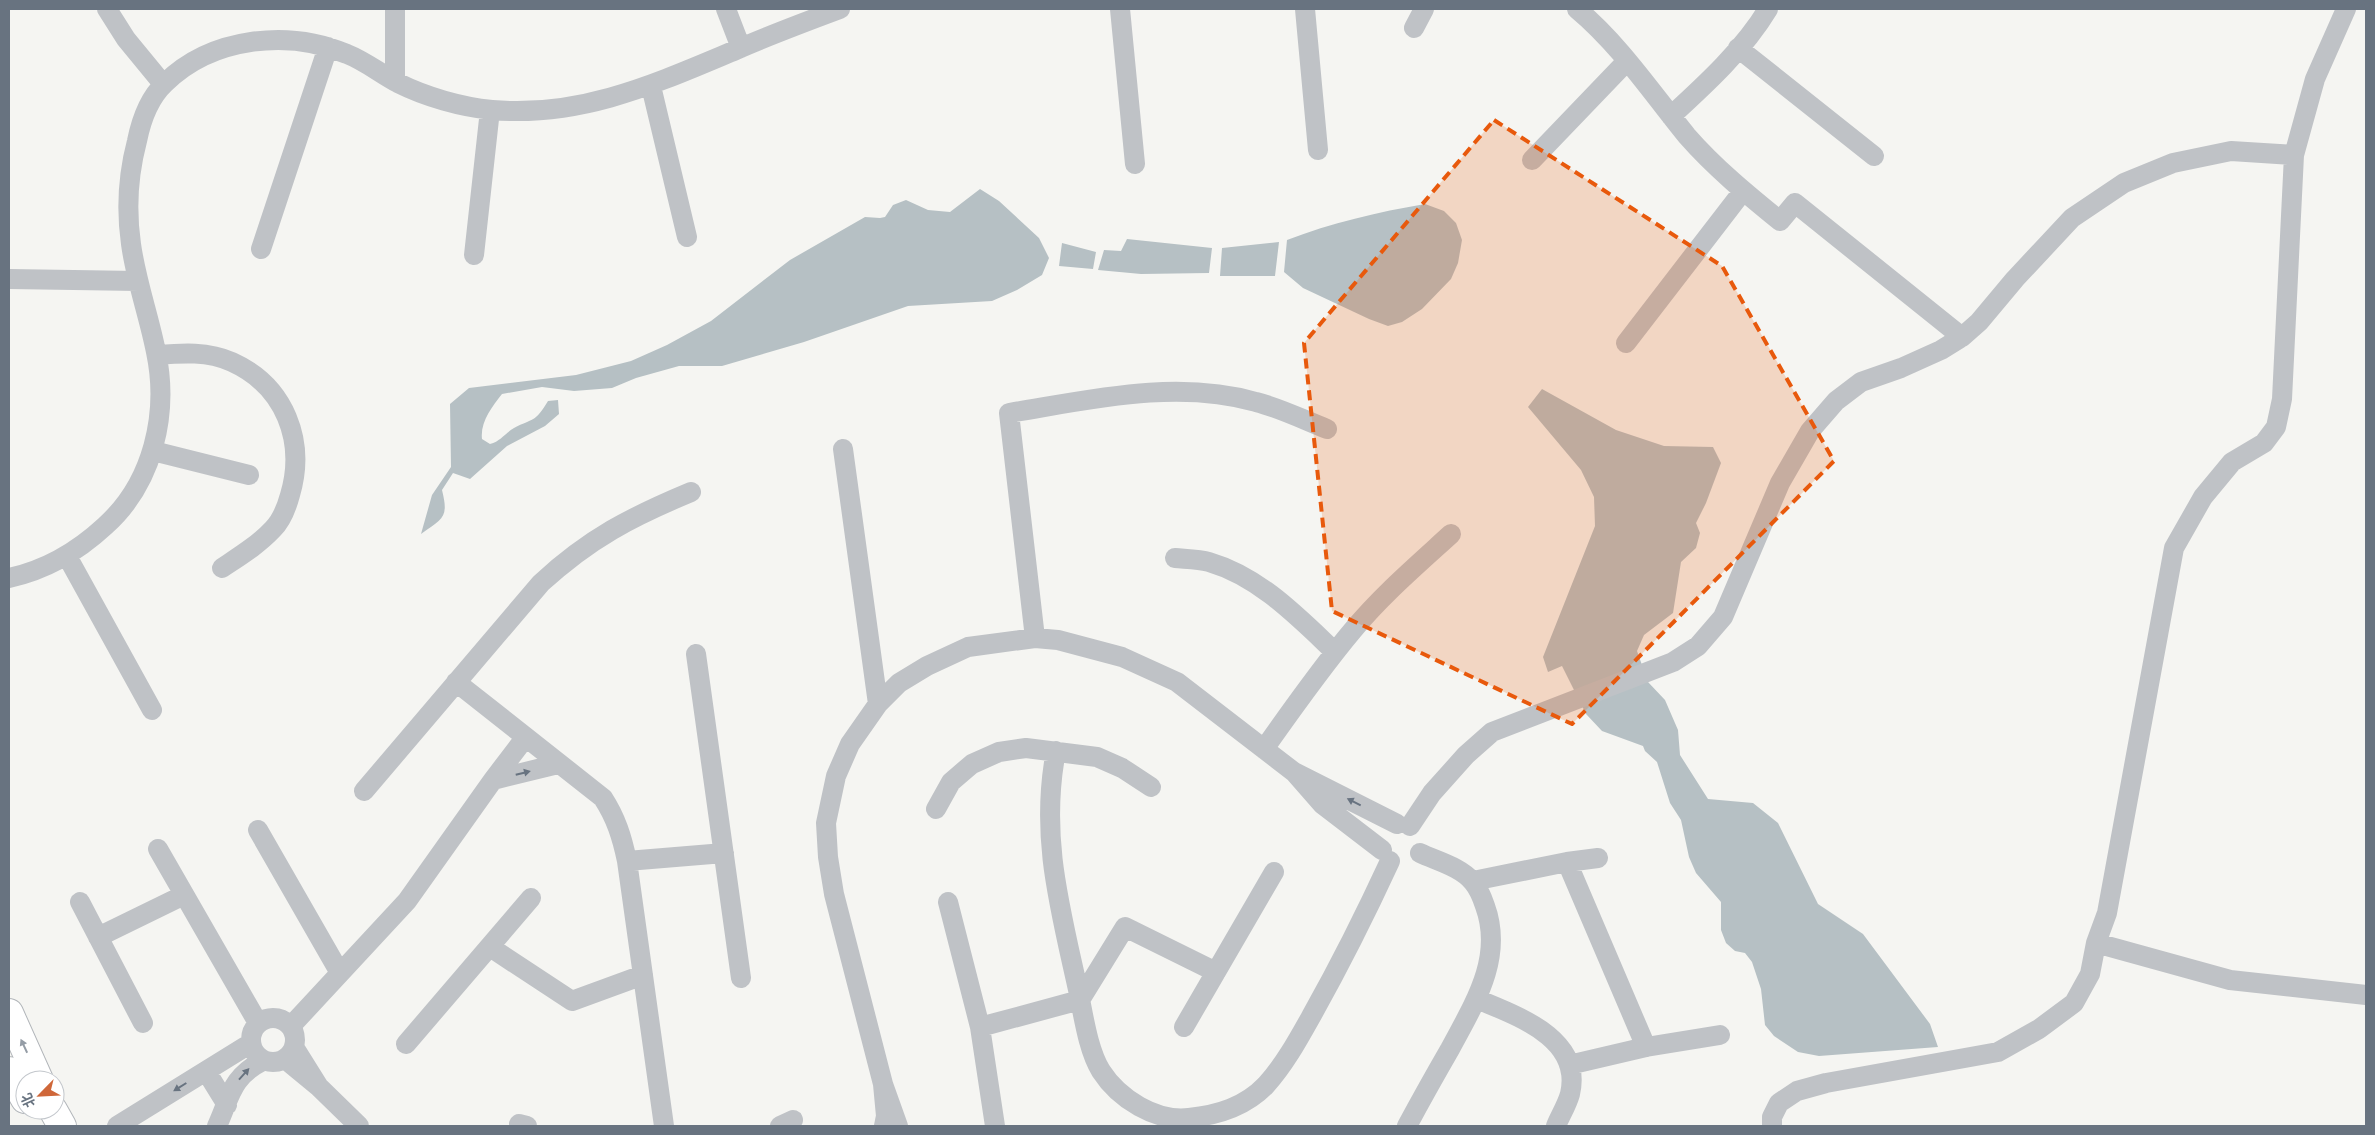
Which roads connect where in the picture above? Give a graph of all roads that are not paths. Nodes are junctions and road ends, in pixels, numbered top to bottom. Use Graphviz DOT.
graph roads {
  1 [pos="107,9"];
  2 [pos="395,9"];
  3 [pos="726,9"];
  4 [pos="840,9"];
  5 [pos="1120,9"];
  6 [pos="1305,9"];
  7 [pos="1424,9"];
  8 [pos="1577,9"];
  9 [pos="1768,9"];
  10 [pos="2346,9"];
  11 [pos="1414,28"];
  12 [pos="328,46"];
  13 [pos="741,48"];
  14 [pos="1738,48"];
  15 [pos="1627,61"];
  16 [pos="395,81"];
  17 [pos="163,84"];
  18 [pos="651,86"];
  19 [pos="490,110"];
  20 [pos="1671,116"];
  21 [pos="1318,150"];
  22 [pos="2294,155"];
  23 [pos="1874,156"];
  24 [pos="1532,160"];
  25 [pos="1135,164"];
  26 [pos="1743,191"];
  27 [pos="687,237"];
  28 [pos="262,249"];
  29 [pos="474,255"];
  30 [pos="9,279"];
  31 [pos="138,280"];
  32 [pos="1962,337"];
  33 [pos="1626,343"];
  34 [pos="157,355"];
  35 [pos="1327,430"];
  36 [pos="843,449"];
  37 [pos="153,451"];
  38 [pos="248,475"];
  39 [pos="691,492"];
  40 [pos="1451,534"];
  41 [pos="68,556"];
  42 [pos="1175,558"];
  43 [pos="222,568"];
  44 [pos="9,578"];
  45 [pos="1035,638"];
  46 [pos="1335,652"];
  47 [pos="696,654"];
  48 [pos="456,682"];
  49 [pos="878,704"];
  50 [pos="152,710"];
  51 [pos="525,738"];
  52 [pos="1264,749"];
  53 [pos="1056,751"];
  54 [pos="558,764"];
  55 [pos="1294,772"];
  56 [pos="493,780"];
  57 [pos="1151,787"];
  58 [pos="364,791"];
  59 [pos="936,809"];
  60 [pos="1404,825"];
  61 [pos="258,830"];
  62 [pos="158,849"];
  63 [pos="724,853"];
  64 [pos="1420,853"];
  65 [pos="1386,855"];
  66 [pos="1598,858"];
  67 [pos="627,860"];
  68 [pos="1567,862"];
  69 [pos="1274,872"];
  70 [pos="1473,881"];
  71 [pos="184,895"];
  72 [pos="531,898"];
  73 [pos="80,902"];
  74 [pos="948,902"];
  75 [pos="98,937"];
  76 [pos="2096,943"];
  77 [pos="490,947"];
  78 [pos="1216,972"];
  79 [pos="340,973"];
  80 [pos="643,975"];
  81 [pos="741,978"];
  82 [pos="2366,995"];
  83 [pos="1477,999"];
  84 [pos="1080,1000"];
  85 [pos="9,1013"];
  86 [pos="258,1023"];
  87 [pos="143,1024"];
  88 [pos="291,1026"];
  89 [pos="980,1027"];
  90 [pos="1184,1027"];
  91 [pos="1720,1035"];
  92 [pos="251,1043"];
  93 [pos="406,1044"];
  94 [pos="1646,1047"];
  95 [pos="290,1053"];
  96 [pos="264,1060"];
  97 [pos="1568,1065"];
  98 [pos="35,1070"];
  99 [pos="206,1071"];
  100 [pos="883,1084"];
  101 [pos="227,1105"];
  102 [pos="146,1119"];
  103 [pos="117,1126"];
  104 [pos="217,1126"];
  105 [pos="359,1126"];
  106 [pos="664,1126"];
  107 [pos="884,1126"];
  108 [pos="898,1126"];
  109 [pos="995,1126"];
  110 [pos="1407,1126"];
  111 [pos="1556,1126"];
  112 [pos="1772,1126"];
  1 -- 17 [label="street"];
  2 -- 16 [label="street"];
  3 -- 13 [label="street"];
  4 -- 13 [label="street"];
  5 -- 25 [label="street"];
  6 -- 21 [label="street"];
  7 -- 11 [label="street"];
  8 -- 15 [label="street"];
  9 -- 14 [label="street"];
  10 -- 22 [label="street"];
  12 -- 16 [label="street"];
  12 -- 17 [label="street"];
  12 -- 28 [label="street"];
  13 -- 18 [label="street"];
  14 -- 20 [label="street"];
  14 -- 23 [label="street"];
  15 -- 20 [label="street"];
  15 -- 24 [label="street"];
  16 -- 19 [label="street"];
  17 -- 31 [label="street"];
  18 -- 19 [label="street"];
  18 -- 27 [label="street"];
  19 -- 29 [label="street"];
  20 -- 26 [label="street"];
  22 -- 32 [label="street"];
  22 -- 76 [label="street"];
  26 -- 32 [label="street"];
  26 -- 33 [label="street"];
  30 -- 31 [label="street"];
  31 -- 34 [label="street"];
  32 -- 60 [label="street"];
  34 -- 37 [label="street"];
  34 -- 43 [label="street"];
  35 -- 45 [label="street"];
  36 -- 49 [label="street"];
  37 -- 38 [label="street"];
  37 -- 41 [label="street"];
  39 -- 48 [label="street"];
  40 -- 46 [label="street"];
  41 -- 44 [label="street"];
  41 -- 50 [label="street"];
  42 -- 46 [label="street"];
  45 -- 49 [label="street"];
  45 -- 52 [label="street"];
  46 -- 52 [label="street"];
  47 -- 63 [label="street"];
  48 -- 51 [label="street"];
  48 -- 58 [label="street"];
  49 -- 100 [label="street"];
  51 -- 54 [label="street"];
  51 -- 56 [label="street"];
  52 -- 55 [label="street"];
  53 -- 57 [label="street"];
  53 -- 59 [label="street"];
  53 -- 84 [label="street"];
  56 -- 54 [label="street, one-way"];
  54 -- 67 [label="street"];
  60 -- 55 [label="street, one-way"];
  55 -- 65 [label="street"];
  56 -- 79 [label="street"];
  60 -- 64 [label="street"];
  60 -- 65 [label="street"];
  61 -- 79 [label="street"];
  62 -- 71 [label="street"];
  63 -- 67 [label="street"];
  63 -- 81 [label="street"];
  64 -- 65 [label="street"];
  64 -- 70 [label="street"];
  65 -- 84 [label="street"];
  66 -- 68 [label="street"];
  67 -- 80 [label="street"];
  68 -- 70 [label="street"];
  68 -- 94 [label="street"];
  69 -- 78 [label="street"];
  70 -- 83 [label="street"];
  71 -- 75 [label="street"];
  71 -- 86 [label="street"];
  72 -- 77 [label="street"];
  73 -- 75 [label="street"];
  74 -- 89 [label="street"];
  75 -- 87 [label="street"];
  76 -- 82 [label="street"];
  76 -- 112 [label="street"];
  77 -- 80 [label="street"];
  77 -- 93 [label="street"];
  78 -- 84 [label="street"];
  78 -- 90 [label="street"];
  79 -- 88 [label="street"];
  80 -- 106 [label="street"];
  83 -- 97 [label="street"];
  83 -- 110 [label="street"];
  84 -- 89 [label="street"];
  98 -- 85 [label="street, one-way"];
  86 -- 88 [label="street"];
  86 -- 92 [label="street"];
  88 -- 95 [label="street"];
  89 -- 109 [label="street"];
  91 -- 94 [label="street"];
  92 -- 96 [label="street"];
  92 -- 99 [label="street"];
  94 -- 97 [label="street"];
  95 -- 96 [label="street"];
  95 -- 105 [label="street"];
  101 -- 96 [label="street, one-way"];
  97 -- 111 [label="street"];
  99 -- 101 [label="street"];
  99 -- 102 [label="street, one-way"];
  100 -- 107 [label="street"];
  100 -- 108 [label="street"];
  101 -- 104 [label="street"];
  102 -- 103 [label="street"];
}
